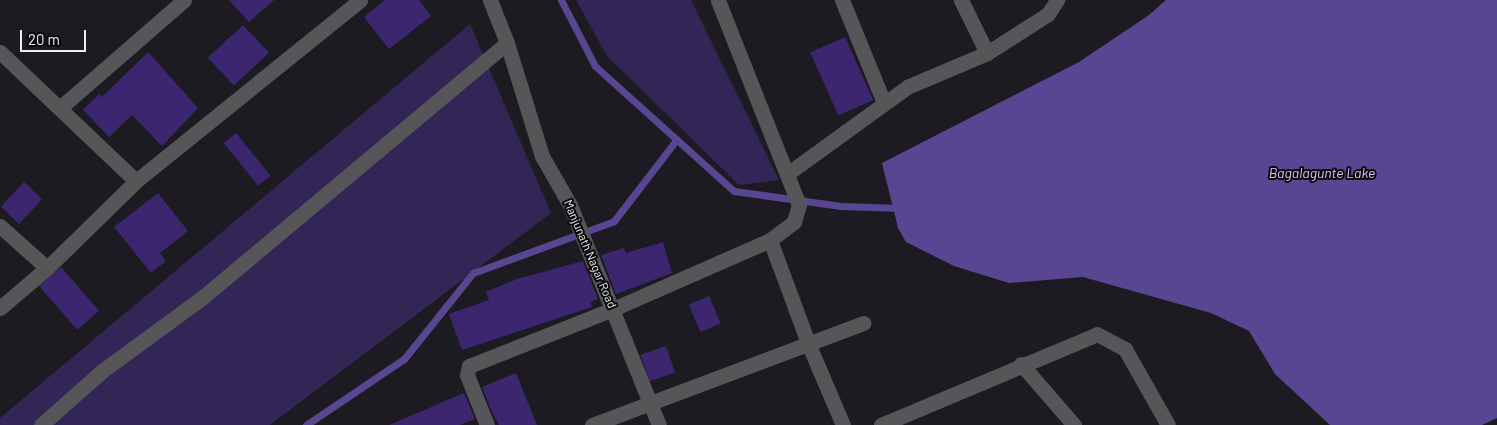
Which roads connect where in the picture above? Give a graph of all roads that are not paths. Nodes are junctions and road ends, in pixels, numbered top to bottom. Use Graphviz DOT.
graph roads {
  1 [pos="184,0"];
  2 [pos="360,0"];
  3 [pos="490,0"];
  4 [pos="718,0"];
  5 [pos="842,0"];
  6 [pos="961,0"];
  7 [pos="1057,0"];
  8 [pos="507,43"];
  9 [pos="0,52"];
  10 [pos="987,53"];
  11 [pos="884,103"];
  12 [pos="60,107"];
  13 [pos="787,174"];
  14 [pos="136,181"];
  15 [pos="0,226"];
  16 [pos="770,240"];
  17 [pos="47,268"];
  18 [pos="0,308"];
  19 [pos="613,309"];
  20 [pos="863,323"];
  21 [pos="808,344"];
  22 [pos="1021,364"];
  23 [pos="650,402"];
  24 [pos="41,425"];
  25 [pos="487,425"];
  26 [pos="592,425"];
  27 [pos="658,425"];
  28 [pos="843,425"];
  29 [pos="881,425"];
  30 [pos="1074,425"];
  31 [pos="1168,425"];
  1 -- 12 [label="street"];
  2 -- 14 [label="street"];
  3 -- 8 [label="street, Manjunath Nagar Road"];
  4 -- 13 [label="street"];
  5 -- 11 [label="street"];
  6 -- 10 [label="street"];
  7 -- 10 [label="street"];
  8 -- 19 [label="street, Manjunath Nagar Road"];
  8 -- 24 [label="street"];
  9 -- 12 [label="street"];
  10 -- 11 [label="street"];
  11 -- 13 [label="street"];
  12 -- 14 [label="street"];
  13 -- 16 [label="street"];
  14 -- 17 [label="street"];
  15 -- 17 [label="street"];
  16 -- 19 [label="street"];
  16 -- 21 [label="street"];
  17 -- 18 [label="street"];
  19 -- 23 [label="street, Manjunath Nagar Road"];
  19 -- 25 [label="street"];
  20 -- 21 [label="street"];
  21 -- 23 [label="street"];
  21 -- 28 [label="street"];
  22 -- 29 [label="street"];
  22 -- 30 [label="street"];
  22 -- 31 [label="street"];
  23 -- 26 [label="street"];
  23 -- 27 [label="street, Manjunath Nagar Road"];
}
